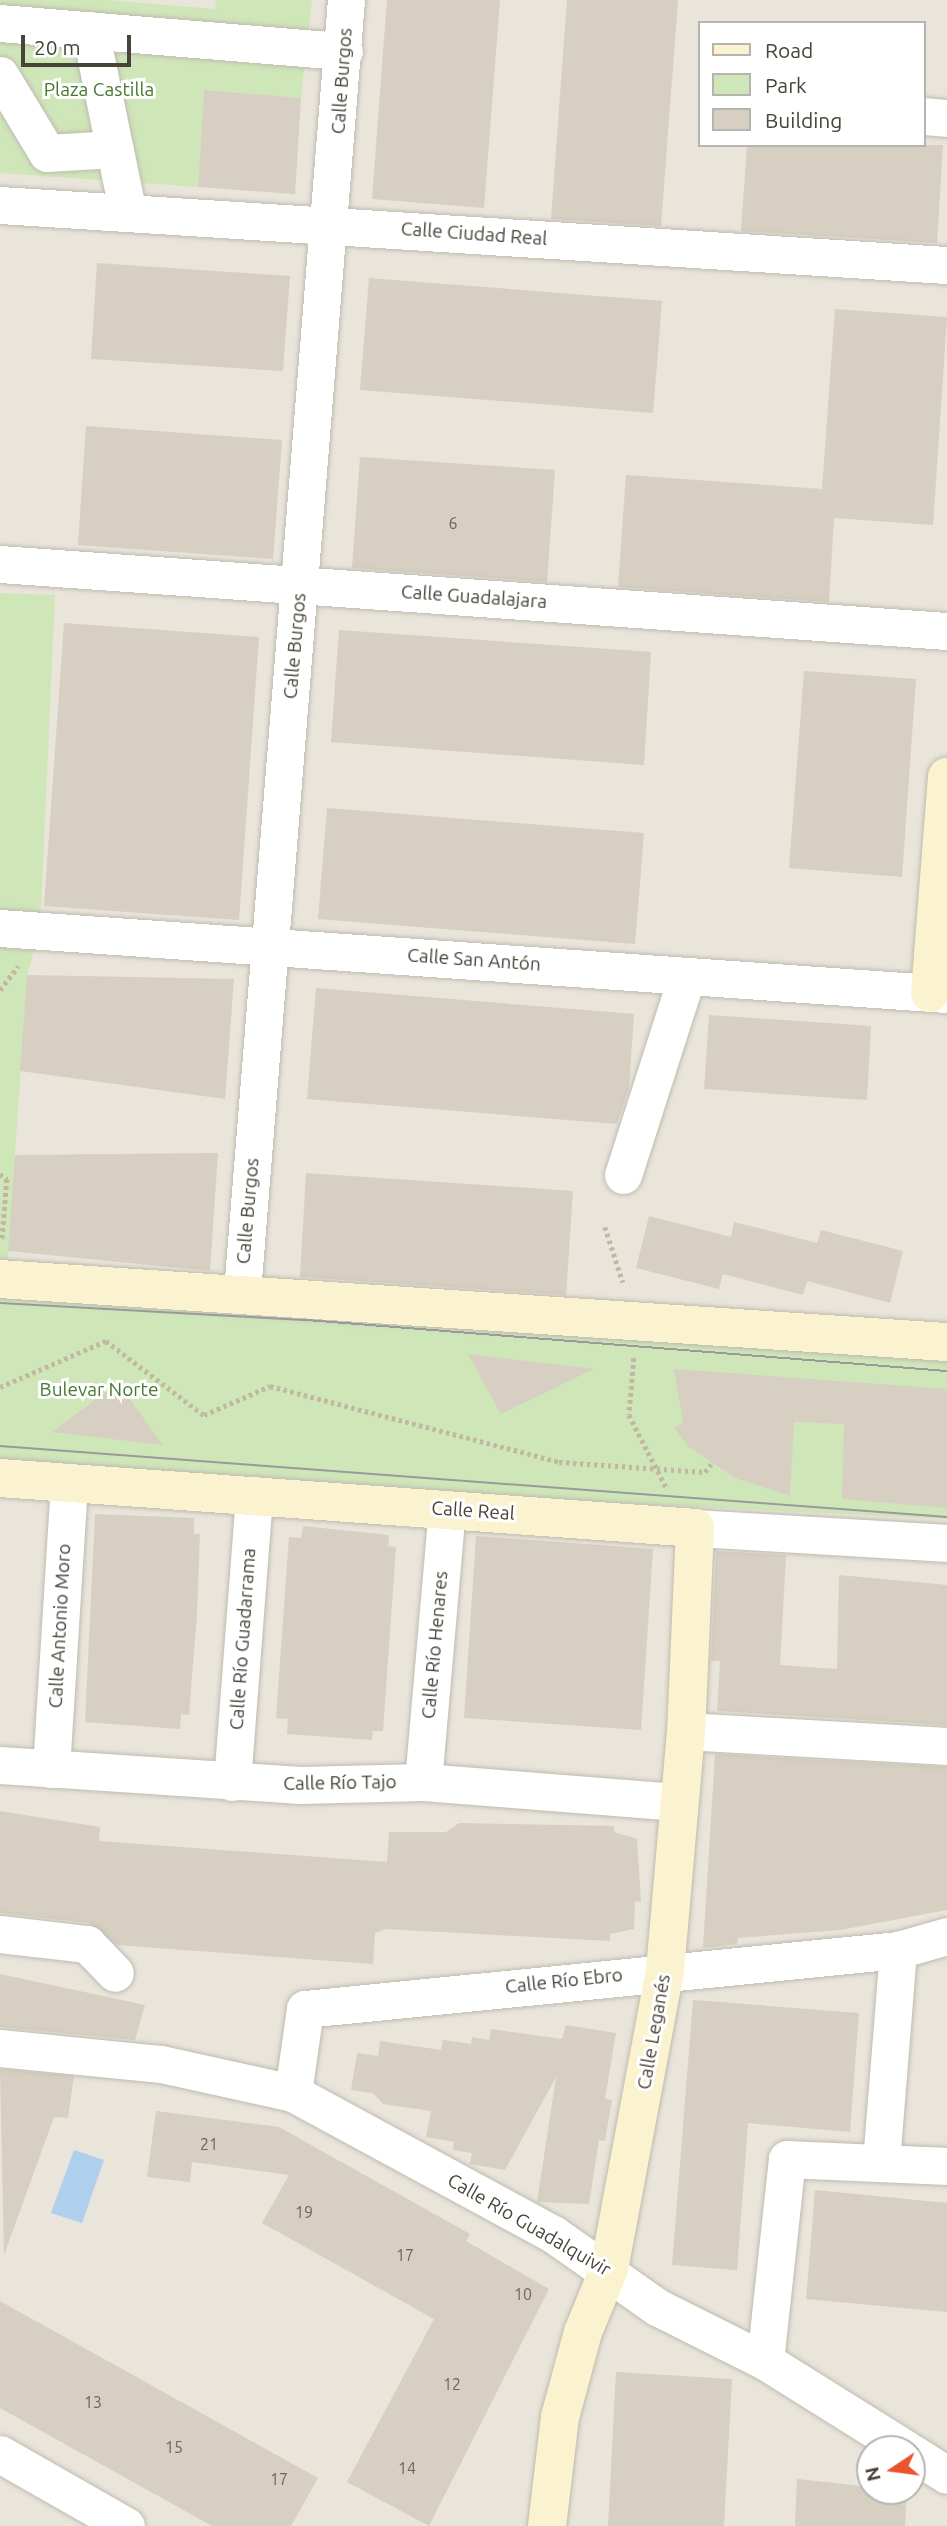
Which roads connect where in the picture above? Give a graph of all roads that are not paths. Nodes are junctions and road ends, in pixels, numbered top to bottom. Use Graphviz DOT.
graph roads {
  1 [pos="346,0"];
  2 [pos="0,23"];
  3 [pos="90,30"];
  4 [pos="344,51"];
  5 [pos="0,75"];
  6 [pos="926,116"];
  7 [pos="947,118"];
  8 [pos="115,149"];
  9 [pos="0,205"];
  10 [pos="128,213"];
  11 [pos="332,225"];
  12 [pos="947,265"];
  13 [pos="0,565"];
  14 [pos="300,585"];
  15 [pos="947,631"];
  16 [pos="947,777"];
  17 [pos="0,928"];
  18 [pos="270,945"];
  19 [pos="687,976"];
  20 [pos="939,994"];
  21 [pos="623,1175"];
  22 [pos="0,1279"];
  23 [pos="242,1292"];
  24 [pos="947,1342"];
  25 [pos="0,1478"];
  26 [pos="69,1483"];
  27 [pos="254,1495"];
  28 [pos="447,1508"];
  29 [pos="695,1528"];
  30 [pos="947,1543"];
  31 [pos="686,1731"];
  32 [pos="947,1746"];
  33 [pos="0,1765"];
  34 [pos="51,1769"];
  35 [pos="232,1782"];
  36 [pos="423,1782"];
  37 [pos="679,1802"];
  38 [pos="0,1934"];
  39 [pos="931,1943"];
  40 [pos="665,1970"];
  41 [pos="115,1973"];
  42 [pos="0,2048"];
  43 [pos="293,2094"];
  44 [pos="881,2162"];
  45 [pos="947,2166"];
  46 [pos="609,2269"];
  47 [pos="765,2361"];
  48 [pos="884,2435"];
  49 [pos="0,2454"];
  50 [pos="926,2462"];
  51 [pos="947,2475"];
  52 [pos="126,2526"];
  53 [pos="547,2526"];
  1 -- 4 [label="street, Calle Burgos"];
  2 -- 3 [label="street"];
  3 -- 4 [label="street"];
  3 -- 8 [label="street"];
  4 -- 11 [label="street, Calle Burgos"];
  5 -- 8 [label="street"];
  6 -- 7 [label="street"];
  8 -- 10 [label="street"];
  9 -- 10 [label="street, Calle Ciudad Real"];
  10 -- 11 [label="street, Calle Ciudad Real"];
  11 -- 12 [label="street, Calle Ciudad Real"];
  11 -- 14 [label="street, Calle Burgos"];
  13 -- 14 [label="street, Calle Guadalajara"];
  14 -- 15 [label="street, Calle Guadalajara"];
  14 -- 18 [label="street, Calle Burgos"];
  16 -- 20 [label="street"];
  17 -- 18 [label="street, Calle San Antón"];
  18 -- 19 [label="street, Calle San Antón"];
  18 -- 23 [label="street, Calle Burgos"];
  19 -- 20 [label="street, Calle San Antón"];
  19 -- 21 [label="street"];
  22 -- 23 [label="street"];
  23 -- 24 [label="street"];
  25 -- 26 [label="street, Calle Real"];
  26 -- 27 [label="street, Calle Real"];
  26 -- 34 [label="street, Calle Antonio Moro"];
  27 -- 28 [label="street, Calle Real"];
  27 -- 35 [label="street, Calle Río Guadarrama"];
  28 -- 29 [label="street, Calle Real"];
  28 -- 36 [label="street, Calle Río Henares"];
  29 -- 30 [label="street, Calle Real"];
  29 -- 31 [label="street, Calle Leganés"];
  31 -- 32 [label="street"];
  31 -- 37 [label="street, Calle Leganés"];
  33 -- 34 [label="street, Calle Río Tajo"];
  34 -- 35 [label="street, Calle Río Tajo"];
  35 -- 36 [label="street, Calle Río Tajo"];
  36 -- 37 [label="street, Calle Río Tajo"];
  37 -- 40 [label="street, Calle Leganés"];
  38 -- 41 [label="street"];
  39 -- 40 [label="street, Calle Río Ebro"];
  39 -- 44 [label="street"];
  40 -- 43 [label="street, Calle Río Ebro"];
  40 -- 46 [label="street, Calle Leganés"];
  42 -- 43 [label="street"];
  43 -- 46 [label="street, Calle Río Guadalquivir"];
  44 -- 45 [label="street"];
  44 -- 47 [label="street"];
  46 -- 47 [label="street, Calle Río Guadalquivir"];
  46 -- 53 [label="street, Calle Leganés"];
  47 -- 48 [label="street, Calle Río Guadalquivir"];
  49 -- 52 [label="street"];
  50 -- 51 [label="street"];
}
